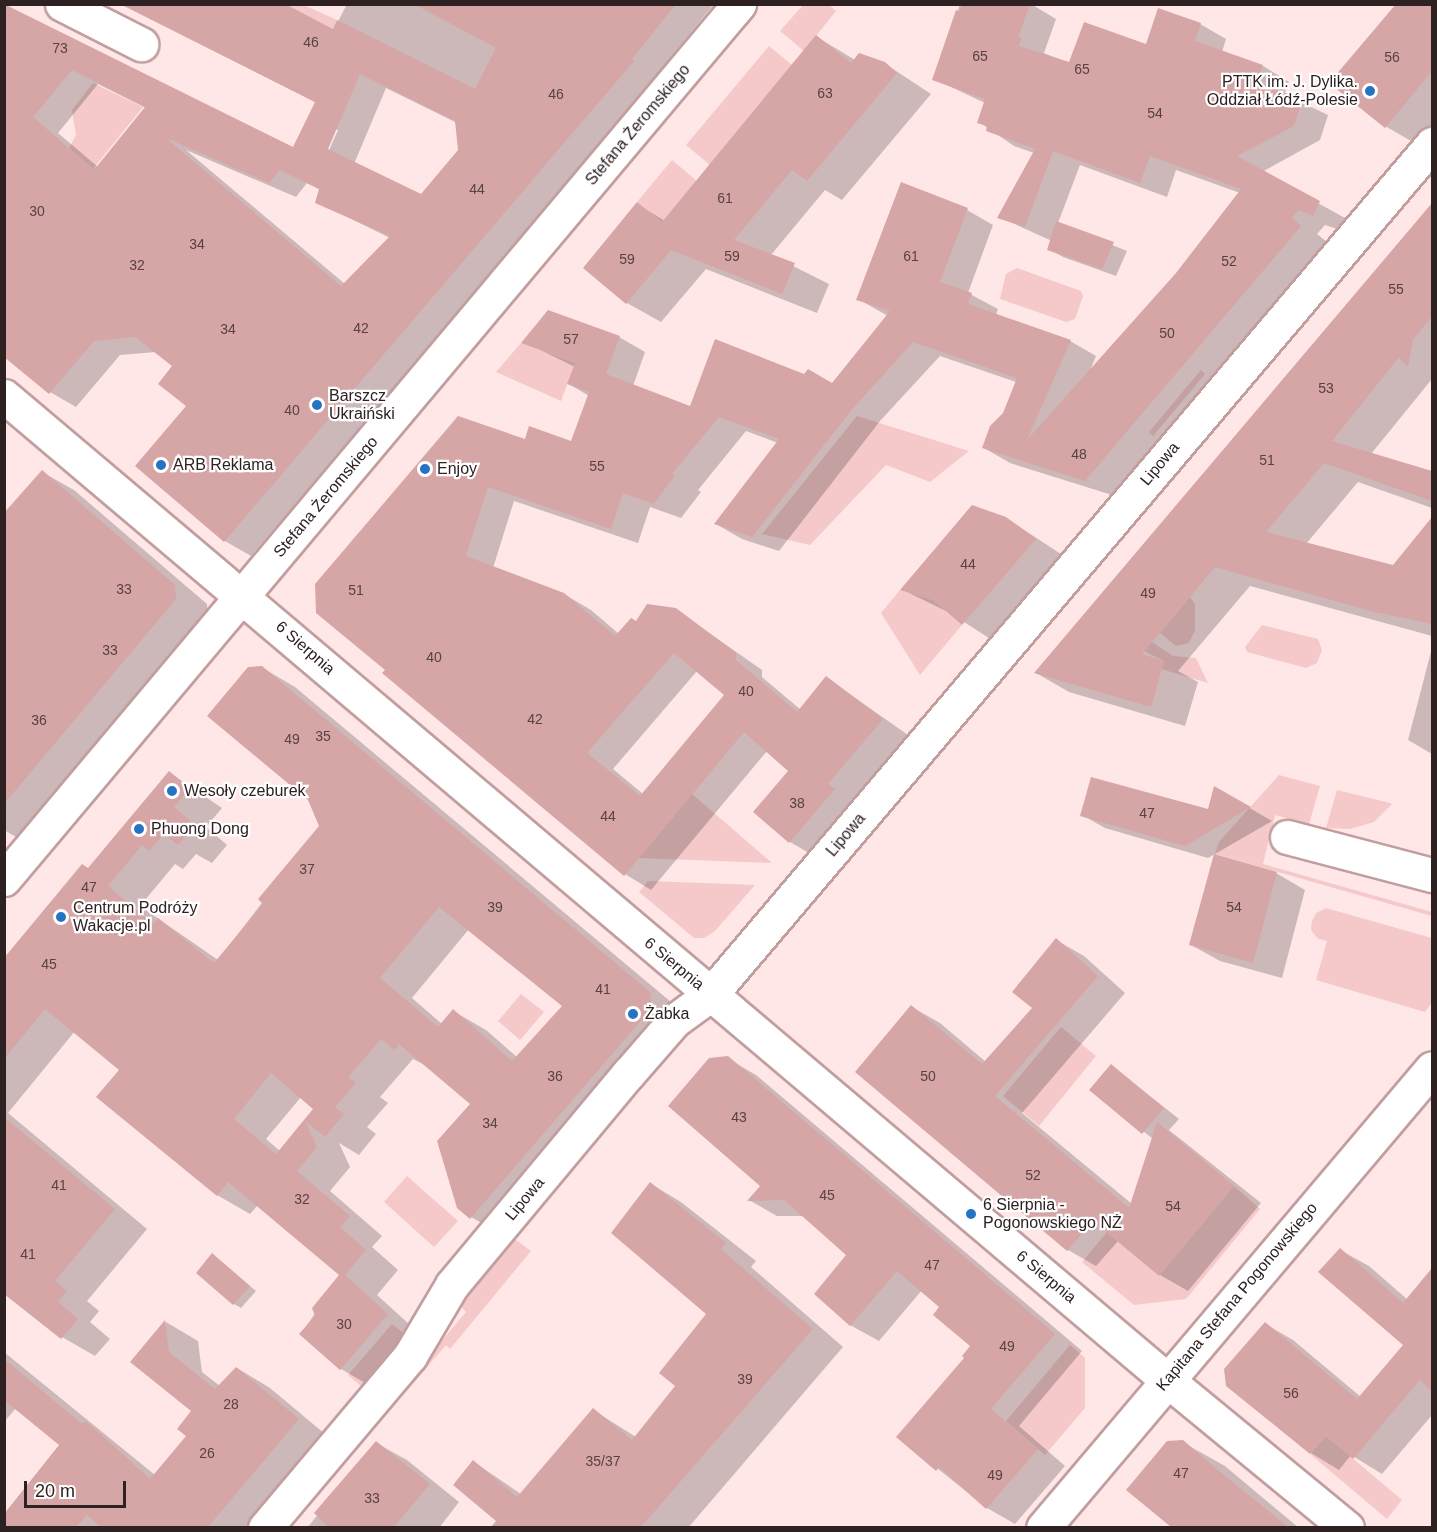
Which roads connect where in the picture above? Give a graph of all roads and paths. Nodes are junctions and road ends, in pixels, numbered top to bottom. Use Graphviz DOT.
graph roads {
  1 [pos="62,4"];
  2 [pos="739,4"];
  3 [pos="141,44"];
  4 [pos="1432,144"];
  5 [pos="4,396"];
  6 [pos="243,595"];
  7 [pos="1287,837"];
  8 [pos="1432,875"];
  9 [pos="4,879"];
  10 [pos="711,994"];
  11 [pos="1432,1068"];
  12 [pos="1167,1380"];
  13 [pos="266,1527"];
  14 [pos="1043,1527"];
  15 [pos="1347,1527"];
  1 -- 3 [label="street"];
  2 -- 6 [label="street, Stefana Żeromskiego"];
  4 -- 10 [label="street, Lipowa"];
  5 -- 6 [label="street, 6 Sierpnia"];
  6 -- 9 [label="street, Stefana Żeromskiego"];
  6 -- 10 [label="street, 6 Sierpnia"];
  7 -- 8 [label="street"];
  10 -- 12 [label="street, 6 Sierpnia"];
  10 -- 13 [label="street, Lipowa"];
  11 -- 12 [label="street, Kapitana Stefana Pogonowskiego"];
  12 -- 14 [label="street, Kapitana Stefana Pogonowskiego"];
  12 -- 15 [label="street, 6 Sierpnia"];
}
